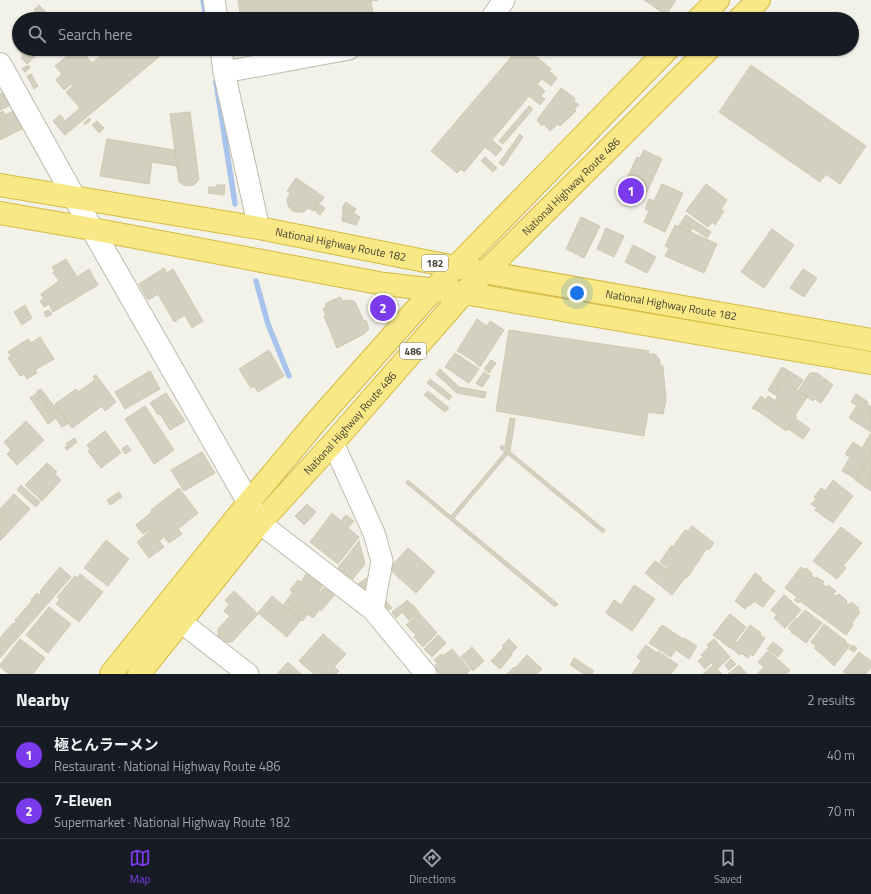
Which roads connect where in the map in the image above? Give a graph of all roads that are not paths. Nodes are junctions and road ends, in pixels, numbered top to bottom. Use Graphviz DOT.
graph roads {
  1 [pos="214,0"];
  2 [pos="504,0"];
  3 [pos="718,0"];
  4 [pos="759,0"];
  5 [pos="216,12"];
  6 [pos="496,12"];
  7 [pos="705,12"];
  8 [pos="747,12"];
  9 [pos="222,56"];
  10 [pos="311,56"];
  11 [pos="661,56"];
  12 [pos="702,56"];
  13 [pos="0,64"];
  14 [pos="224,72"];
  15 [pos="0,185"];
  16 [pos="75,198"];
  17 [pos="0,213"];
  18 [pos="259,228"];
  19 [pos="92,229"];
  20 [pos="455,267"];
  21 [pos="485,272"];
  22 [pos="434,289"];
  23 [pos="464,293"];
  24 [pos="871,340"];
  25 [pos="871,363"];
  26 [pos="333,443"];
  27 [pos="249,502"];
  28 [pos="260,523"];
  29 [pos="373,610"];
  30 [pos="181,622"];
  31 [pos="111,674"];
  32 [pos="139,674"];
  33 [pos="248,674"];
  34 [pos="426,674"];
  1 -- 5 [label="street"];
  2 -- 6 [label="street"];
  3 -- 7 [label="highway"];
  4 -- 8 [label="highway"];
  9 -- 14 [label="street"];
  10 -- 14 [label="street"];
  11 -- 20 [label="highway, 486"];
  12 -- 21 [label="highway, National Highway Route 486 / 486"];
  13 -- 16 [label="street"];
  14 -- 18 [label="street"];
  15 -- 16 [label="highway, National Highway Route 182 / 182"];
  16 -- 18 [label="highway, National Highway Route 182 / 182"];
  16 -- 19 [label="street"];
  17 -- 19 [label="highway"];
  18 -- 20 [label="highway, National Highway Route 182 / 182"];
  19 -- 22 [label="highway"];
  19 -- 27 [label="street"];
  20 -- 21 [label="highway, National Highway Route 182 / 182"];
  20 -- 22 [label="highway, 486"];
  21 -- 23 [label="highway, National Highway Route 486 / 486"];
  21 -- 24 [label="highway, National Highway Route 182 / 182"];
  22 -- 23 [label="highway"];
  22 -- 27 [label="highway, 486"];
  23 -- 25 [label="highway"];
  23 -- 26 [label="highway, National Highway Route 486 / 486"];
  26 -- 28 [label="highway, National Highway Route 486 / 486"];
  26 -- 29 [label="street"];
  27 -- 28 [label="street"];
  27 -- 31 [label="highway, 486"];
  28 -- 29 [label="street"];
  28 -- 30 [label="highway, National Highway Route 486 / 486"];
  29 -- 34 [label="street"];
  30 -- 32 [label="highway, National Highway Route 486 / 486"];
  30 -- 33 [label="street"];
}
